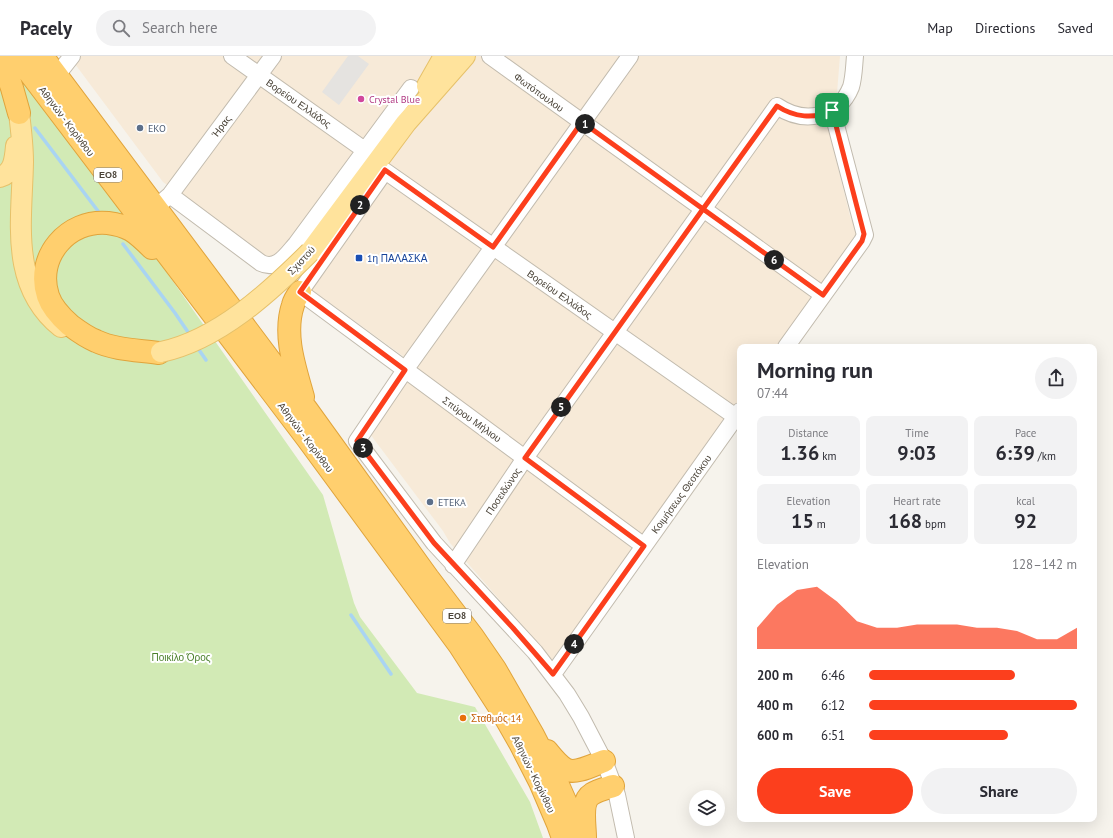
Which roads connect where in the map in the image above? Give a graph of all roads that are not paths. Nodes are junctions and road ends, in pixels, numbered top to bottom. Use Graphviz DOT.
graph roads {
  1 [pos="1,56"];
  2 [pos="17,56"];
  3 [pos="42,56"];
  4 [pos="72,56"];
  5 [pos="232,56"];
  6 [pos="273,56"];
  7 [pos="490,56"];
  8 [pos="630,56"];
  9 [pos="855,56"];
  10 [pos="453,57"];
  11 [pos="57,75"];
  12 [pos="259,75"];
  13 [pos="411,88"];
  14 [pos="832,110"];
  15 [pos="19,113"];
  16 [pos="582,122"];
  17 [pos="366,151"];
  18 [pos="385,170"];
  19 [pos="0,177"];
  20 [pos="0,186"];
  21 [pos="163,201"];
  22 [pos="703,209"];
  23 [pos="21,224"];
  24 [pos="493,247"];
  25 [pos="300,292"];
  26 [pos="198,294"];
  27 [pos="823,295"];
  28 [pos="615,332"];
  29 [pos="788,344"];
  30 [pos="160,353"];
  31 [pos="405,370"];
  32 [pos="307,410"];
  33 [pos="737,413"];
  34 [pos="737,415"];
  35 [pos="525,458"];
  36 [pos="644,546"];
  37 [pos="454,565"];
  38 [pos="553,674"];
  39 [pos="534,735"];
  40 [pos="604,761"];
  41 [pos="613,786"];
  42 [pos="563,838"];
  43 [pos="579,838"];
  44 [pos="585,838"];
  45 [pos="626,838"];
  1 -- 15 [label="highway"];
  2 -- 26 [label="highway, Αθηνών - Κορίνθου / ΕΟ8"];
  3 -- 11 [label="highway, Αθηνών - Κορίνθου / ΕΟ8"];
  4 -- 11 [label="street"];
  5 -- 12 [label="street, Βορείου Ελλάδος"];
  6 -- 12 [label="street, Ήρας"];
  7 -- 16 [label="street, Φωτόπουλου"];
  8 -- 16 [label="street"];
  9 -- 14 [label="street, Ποσειδώνος"];
  10 -- 13 [label="main road"];
  10 -- 18 [label="main road"];
  10 -- 30 [label="main road, Σχιστού, bridge"];
  11 -- 21 [label="highway, Αθηνών - Κορίνθου / ΕΟ8"];
  12 -- 17 [label="street, Βορείου Ελλάδος"];
  12 -- 21 [label="street, Ήρας"];
  13 -- 17 [label="street, Σχιστού"];
  14 -- 22 [label="street, Ποσειδώνος"];
  14 -- 27 [label="street"];
  15 -- 19 [label="main road"];
  15 -- 23 [label="main road, Σχιστού"];
  16 -- 22 [label="street, Φωτόπουλου"];
  16 -- 24 [label="street"];
  17 -- 21 [label="street, Σχιστού"];
  18 -- 24 [label="street, Βορείου Ελλάδος"];
  18 -- 25 [label="street, Σχιστού"];
  20 -- 23 [label="main road"];
  21 -- 32 [label="highway, Αθηνών - Κορίνθου / ΕΟ8"];
  22 -- 27 [label="street, Φωτόπουλου"];
  22 -- 28 [label="street, Ποσειδώνος"];
  23 -- 30 [label="main road, Σχιστού"];
  24 -- 28 [label="street, Βορείου Ελλάδος"];
  24 -- 31 [label="street"];
  25 -- 31 [label="street, Σπύρου Μήλιου"];
  25 -- 32 [label="highway"];
  26 -- 30 [label="highway"];
  26 -- 42 [label="highway, Αθηνών - Κορίνθου / ΕΟ8"];
  27 -- 29 [label="street"];
  28 -- 33 [label="street, Βορείου Ελλάδος"];
  28 -- 35 [label="street, Ποσειδώνος"];
  31 -- 35 [label="street, Σπύρου Μήλιου"];
  31 -- 37 [label="street"];
  32 -- 39 [label="highway, Αθηνών - Κορίνθου / ΕΟ8"];
  34 -- 36 [label="street, Κοιμήσεως Θεοτόκου"];
  35 -- 36 [label="street, Σπύρου Μήλιου"];
  35 -- 37 [label="street, Ποσειδώνος"];
  36 -- 38 [label="street, Κοιμήσεως Θεοτόκου"];
  37 -- 38 [label="street"];
  38 -- 40 [label="street"];
  39 -- 40 [label="highway"];
  39 -- 43 [label="highway, Αθηνών - Κορίνθου / ΕΟ8"];
  40 -- 41 [label="street"];
  41 -- 44 [label="highway"];
  41 -- 45 [label="street"];
}
